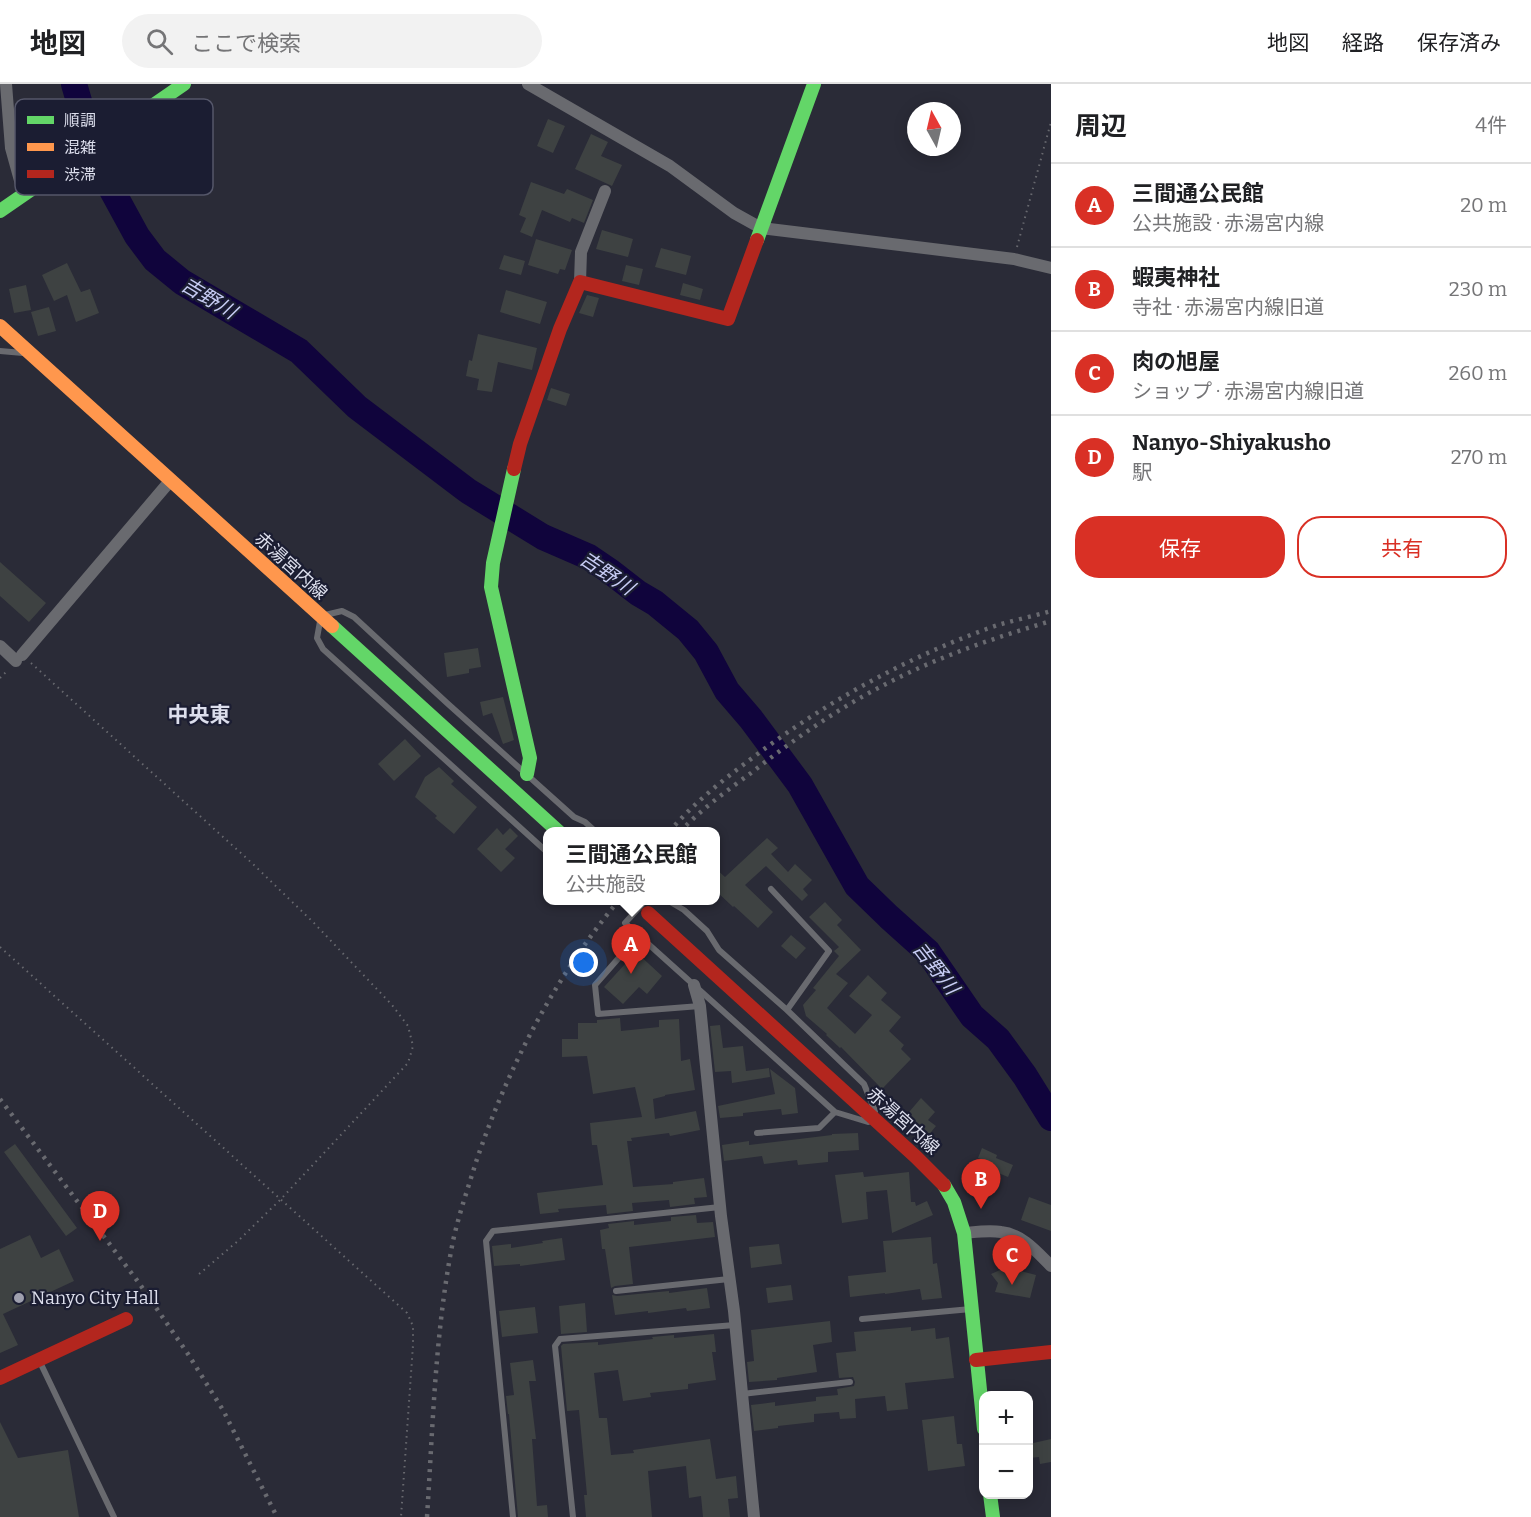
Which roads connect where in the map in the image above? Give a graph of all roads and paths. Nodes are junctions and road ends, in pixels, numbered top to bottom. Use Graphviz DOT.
graph roads {
  1 [pos="6,84"];
  2 [pos="184,84"];
  3 [pos="528,84"];
  4 [pos="814,84"];
  5 [pos="162,99"];
  6 [pos="1051,122"];
  7 [pos="15,162"];
  8 [pos="605,191"];
  9 [pos="24,195"];
  10 [pos="0,211"];
  11 [pos="761,228"];
  12 [pos="1014,259"];
  13 [pos="1051,267"];
  14 [pos="580,282"];
  15 [pos="0,326"];
  16 [pos="0,351"];
  17 [pos="30,354"];
  18 [pos="170,481"];
  19 [pos="321,616"];
  20 [pos="0,646"];
  21 [pos="19,658"];
  22 [pos="527,774"];
  23 [pos="555,827"];
  24 [pos="591,827"];
  25 [pos="543,848"];
  26 [pos="771,890"];
  27 [pos="676,905"];
  28 [pos="647,906"];
  29 [pos="638,936"];
  30 [pos="0,947"];
  31 [pos="694,985"];
  32 [pos="700,1006"];
  33 [pos="787,1010"];
  34 [pos="835,1112"];
  35 [pos="881,1125"];
  36 [pos="757,1133"];
  37 [pos="281,1200"];
  38 [pos="720,1208"];
  39 [pos="964,1233"];
  40 [pos="1051,1266"];
  41 [pos="198,1275"];
  42 [pos="729,1279"];
  43 [pos="616,1292"];
  44 [pos="972,1309"];
  45 [pos="126,1319"];
  46 [pos="862,1319"];
  47 [pos="735,1324"];
  48 [pos="1051,1352"];
  49 [pos="39,1360"];
  50 [pos="976,1360"];
  51 [pos="0,1378"];
  52 [pos="850,1382"];
  53 [pos="980,1391"];
  54 [pos="742,1394"];
  55 [pos="991,1499"];
  56 [pos="114,1517"];
  57 [pos="401,1517"];
  58 [pos="513,1517"];
  59 [pos="573,1517"];
  60 [pos="754,1517"];
  61 [pos="993,1517"];
  1 -- 7 [label="street"];
  2 -- 5 [label="main road"];
  3 -- 11 [label="street"];
  4 -- 11 [label="main road"];
  6 -- 12 [label="path"];
  8 -- 14 [label="street"];
  9 -- 10 [label="main road"];
  11 -- 12 [label="street"];
  11 -- 14 [label="main road"];
  12 -- 13 [label="street"];
  14 -- 22 [label="main road"];
  15 -- 17 [label="main road, 赤湯宮内線"];
  16 -- 17 [label="lane"];
  17 -- 18 [label="main road, 赤湯宮内線"];
  18 -- 19 [label="main road, 赤湯宮内線"];
  18 -- 21 [label="street"];
  19 -- 22 [label="lane"];
  19 -- 23 [label="main road, 赤湯宮内線"];
  19 -- 25 [label="lane"];
  20 -- 21 [label="street"];
  21 -- 37 [label="path"];
  22 -- 24 [label="lane"];
  26 -- 33 [label="lane"];
  27 -- 33 [label="lane"];
  28 -- 29 [label="lane"];
  28 -- 35 [label="main road, 赤湯宮内線"];
  29 -- 31 [label="lane"];
  29 -- 32 [label="lane"];
  30 -- 37 [label="path"];
  31 -- 32 [label="street"];
  31 -- 34 [label="lane"];
  32 -- 38 [label="street"];
  33 -- 35 [label="lane"];
  34 -- 35 [label="lane"];
  34 -- 36 [label="lane"];
  35 -- 39 [label="main road, 赤湯宮内線"];
  37 -- 41 [label="path"];
  37 -- 57 [label="path"];
  38 -- 42 [label="street"];
  38 -- 58 [label="lane"];
  39 -- 40 [label="street"];
  39 -- 44 [label="main road, 赤湯宮内線"];
  42 -- 43 [label="lane"];
  42 -- 47 [label="street"];
  44 -- 46 [label="lane"];
  44 -- 50 [label="main road, 赤湯宮内線"];
  45 -- 49 [label="main road"];
  47 -- 54 [label="street"];
  47 -- 59 [label="lane"];
  48 -- 50 [label="main road"];
  49 -- 51 [label="main road"];
  49 -- 56 [label="lane"];
  50 -- 53 [label="main road, 赤湯宮内線"];
  52 -- 54 [label="lane"];
  54 -- 60 [label="street"];
  55 -- 61 [label="main road"];
}
